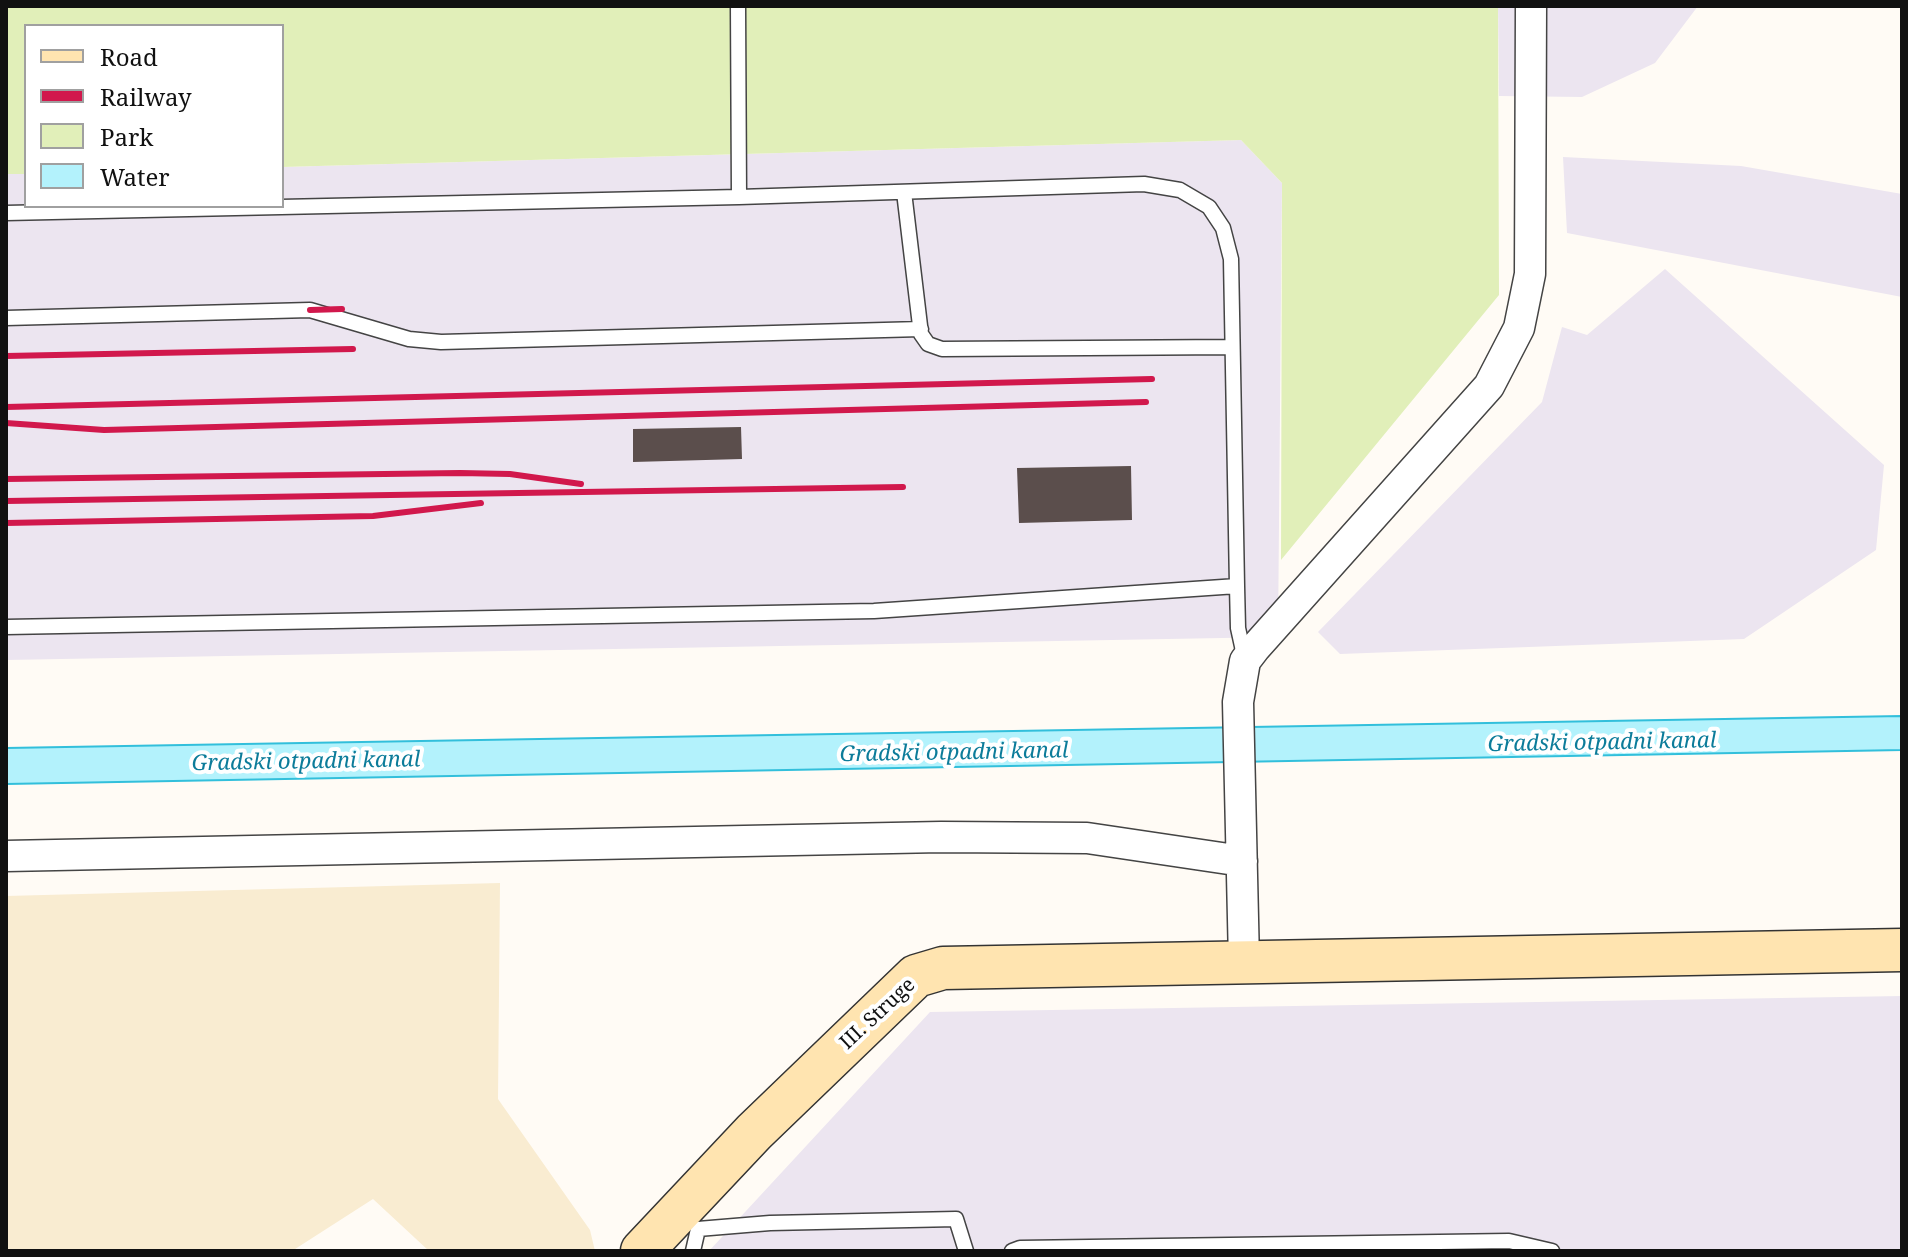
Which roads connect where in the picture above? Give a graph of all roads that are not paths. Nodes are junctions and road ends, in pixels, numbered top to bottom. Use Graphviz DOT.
graph roads {
  1 [pos="738,6"];
  2 [pos="1531,6"];
  3 [pos="904,192"];
  4 [pos="739,197"];
  5 [pos="284,207"];
  6 [pos="235,208"];
  7 [pos="6,213"];
  8 [pos="6,318"];
  9 [pos="921,329"];
  10 [pos="1232,347"];
  11 [pos="1237,586"];
  12 [pos="6,627"];
  13 [pos="1245,661"];
  14 [pos="6,856"];
  15 [pos="1242,861"];
  16 [pos="1902,950"];
  17 [pos="1244,962"];
  18 [pos="642,1251"];
  19 [pos="693,1251"];
  20 [pos="966,1251"];
  21 [pos="1012,1251"];
  22 [pos="1552,1251"];
  1 -- 4 [label="lane"];
  2 -- 13 [label="street"];
  3 -- 4 [label="lane"];
  3 -- 9 [label="lane"];
  3 -- 10 [label="lane"];
  4 -- 5 [label="lane"];
  6 -- 7 [label="lane"];
  8 -- 9 [label="lane"];
  9 -- 10 [label="lane"];
  10 -- 11 [label="lane"];
  11 -- 12 [label="lane"];
  11 -- 13 [label="lane"];
  13 -- 15 [label="street"];
  14 -- 15 [label="street"];
  15 -- 17 [label="street"];
  16 -- 17 [label="street, III. Struge"];
  17 -- 18 [label="street, III. Struge"];
  19 -- 20 [label="lane"];
  21 -- 22 [label="lane"];
}
